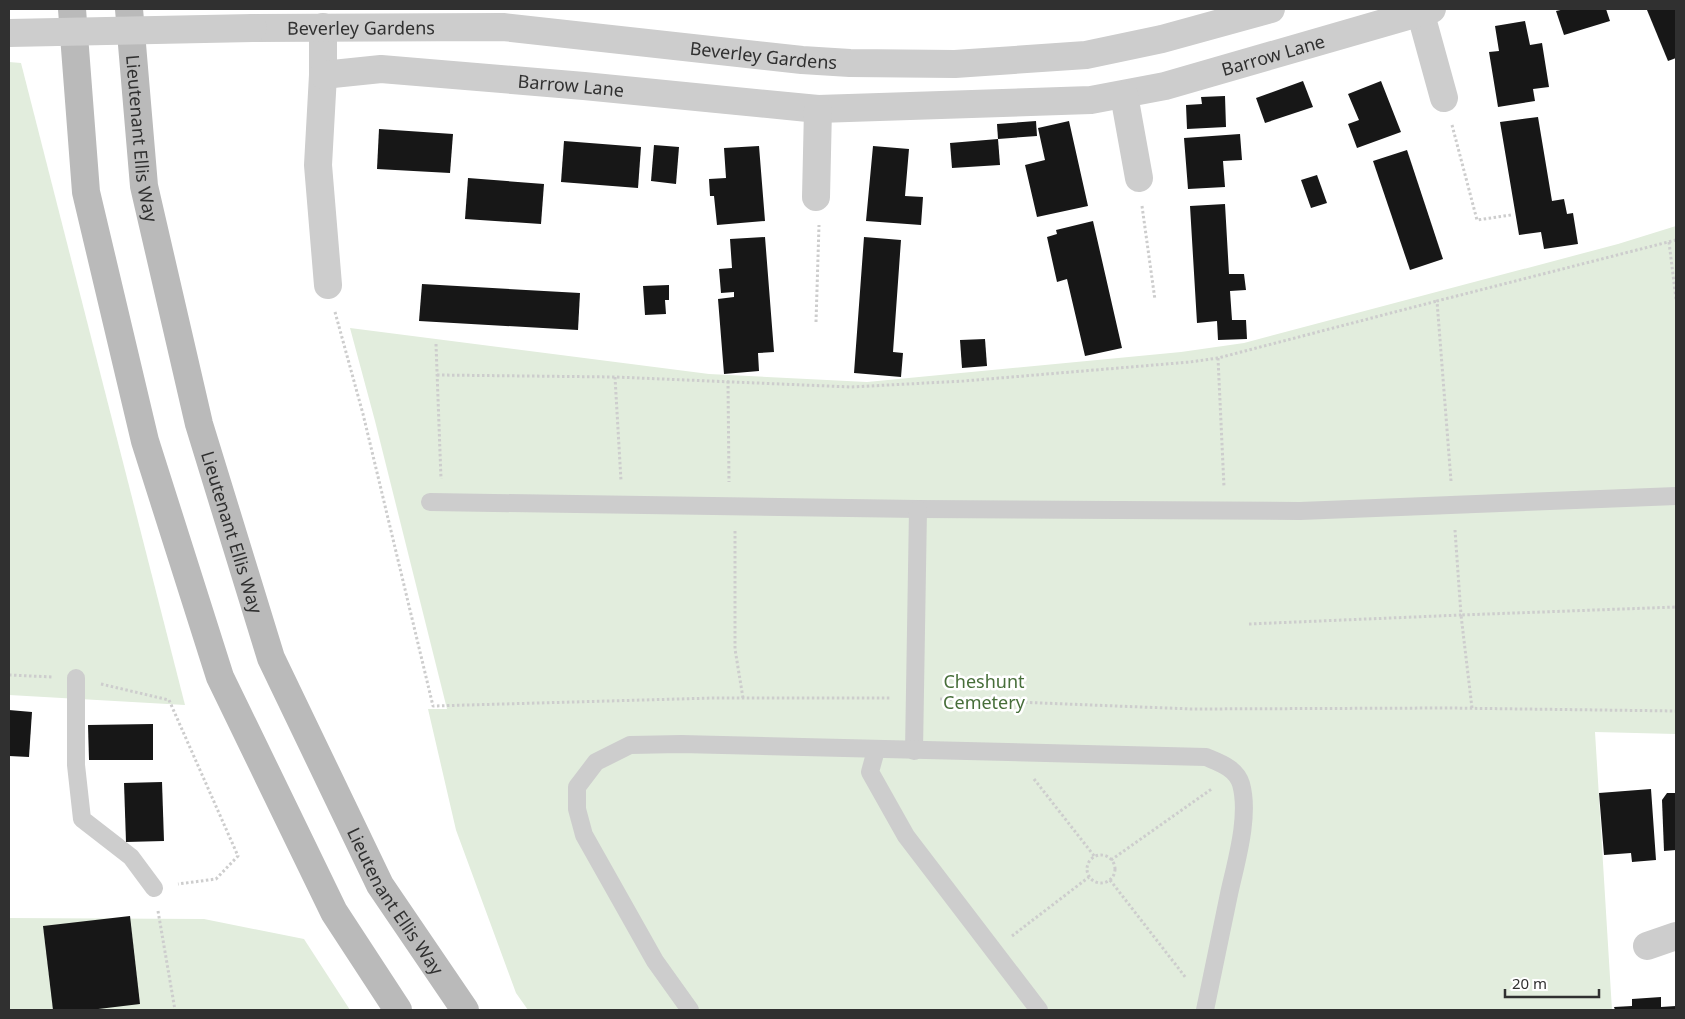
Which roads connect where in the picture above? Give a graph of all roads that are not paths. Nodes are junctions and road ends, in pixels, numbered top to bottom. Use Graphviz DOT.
graph roads {
  1 [pos="72,9"];
  2 [pos="129,9"];
  3 [pos="1271,9"];
  4 [pos="1426,10"];
  5 [pos="503,18"];
  6 [pos="323,27"];
  7 [pos="9,34"];
  8 [pos="323,75"];
  9 [pos="1124,94"];
  10 [pos="1444,98"];
  11 [pos="818,109"];
  12 [pos="1139,178"];
  13 [pos="816,197"];
  14 [pos="328,285"];
  15 [pos="1676,496"];
  16 [pos="436,502"];
  17 [pos="918,509"];
  18 [pos="76,678"];
  19 [pos="876,750"];
  20 [pos="914,751"];
  21 [pos="154,888"];
  22 [pos="1676,936"];
  23 [pos="1647,946"];
  24 [pos="1206,1007"];
  25 [pos="398,1010"];
  26 [pos="465,1010"];
  27 [pos="690,1010"];
  28 [pos="1039,1010"];
  1 -- 25 [label="main road"];
  2 -- 26 [label="main road, Lieutenant Ellis Way"];
  3 -- 5 [label="street, Beverley Gardens"];
  4 -- 9 [label="street, Barrow Lane"];
  4 -- 10 [label="street, Barrow Lane"];
  5 -- 6 [label="street, Beverley Gardens"];
  6 -- 7 [label="street, Beverley Gardens, bridge"];
  6 -- 8 [label="street"];
  8 -- 11 [label="street, Barrow Lane"];
  8 -- 14 [label="street"];
  9 -- 11 [label="street, Barrow Lane"];
  9 -- 12 [label="street"];
  11 -- 13 [label="street"];
  15 -- 17 [label="lane"];
  16 -- 17 [label="lane"];
  17 -- 20 [label="lane"];
  18 -- 21 [label="lane"];
  19 -- 20 [label="lane"];
  19 -- 27 [label="lane"];
  19 -- 28 [label="lane"];
  20 -- 24 [label="lane"];
  22 -- 23 [label="street"];
}
